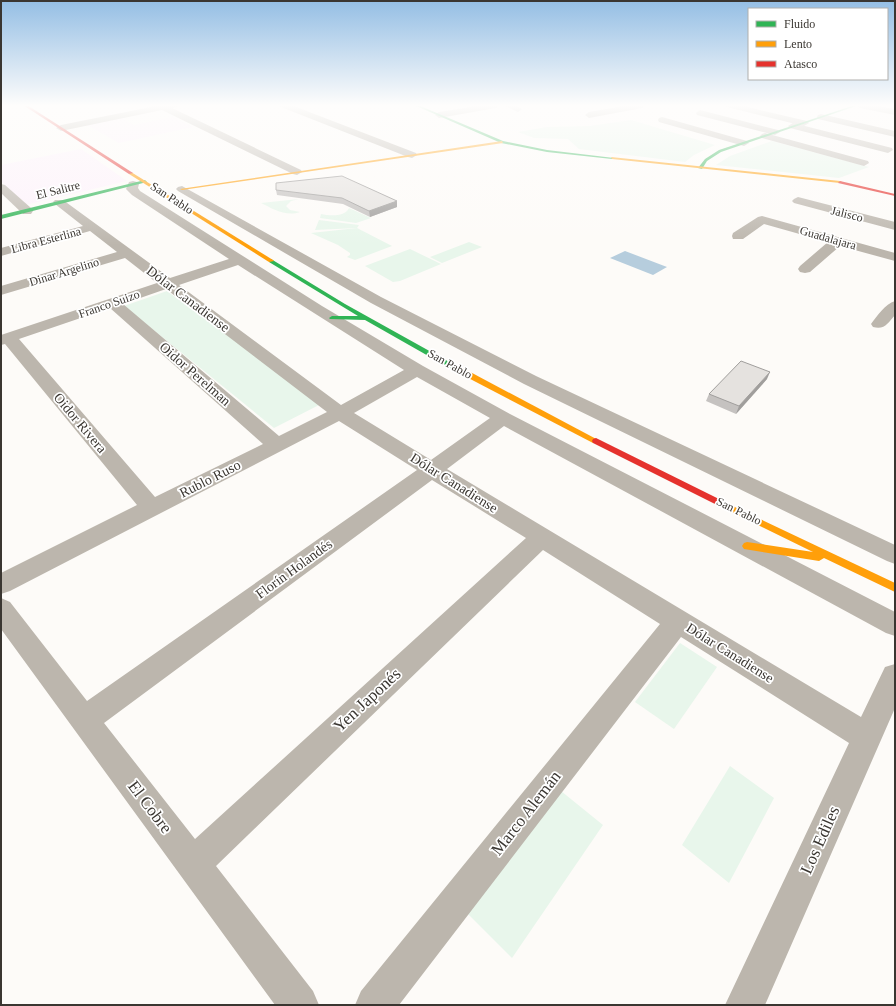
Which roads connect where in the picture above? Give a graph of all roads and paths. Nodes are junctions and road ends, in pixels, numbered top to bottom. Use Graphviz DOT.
graph roads {
  1 [pos="96,152"];
  2 [pos="256,152"];
  3 [pos="404,152"];
  4 [pos="433,152"];
  5 [pos="556,152"];
  6 [pos="722,152"];
  7 [pos="823,152"];
  8 [pos="412,155"];
  9 [pos="864,163"];
  10 [pos="700,168"];
  11 [pos="297,172"];
  12 [pos="139,182"];
  13 [pos="173,186"];
  14 [pos="1,187"];
  15 [pos="895,194"];
  16 [pos="798,201"];
  17 [pos="59,202"];
  18 [pos="27,210"];
  19 [pos="1,217"];
  20 [pos="895,226"];
  21 [pos="92,227"];
  22 [pos="738,236"];
  23 [pos="838,241"];
  24 [pos="226,242"];
  25 [pos="1,252"];
  26 [pos="127,253"];
  27 [pos="895,257"];
  28 [pos="239,260"];
  29 [pos="805,269"];
  30 [pos="168,284"];
  31 [pos="1,291"];
  32 [pos="112,303"];
  33 [pos="895,306"];
  34 [pos="332,318"];
  35 [pos="367,318"];
  36 [pos="879,324"];
  37 [pos="5,339"];
  38 [pos="417,370"];
  39 [pos="340,413"];
  40 [pos="503,418"];
  41 [pos="277,445"];
  42 [pos="432,469"];
  43 [pos="152,508"];
  44 [pos="542,537"];
  45 [pos="747,546"];
  46 [pos="895,555"];
  47 [pos="838,560"];
  48 [pos="1,584"];
  49 [pos="895,588"];
  50 [pos="1,609"];
  51 [pos="678,621"];
  52 [pos="895,625"];
  53 [pos="895,676"];
  54 [pos="84,720"];
  55 [pos="867,738"];
  56 [pos="193,864"];
  57 [pos="299,1005"];
  58 [pos="374,1005"];
  59 [pos="745,1005"];
  1 -- 12 [label="street, San Pablo"];
  2 -- 11 [label="street"];
  3 -- 8 [label="street"];
  4 -- 8 [label="street"];
  5 -- 10 [label="street"];
  6 -- 10 [label="street"];
  7 -- 9 [label="street"];
  8 -- 11 [label="street"];
  10 -- 15 [label="street"];
  11 -- 13 [label="street"];
  12 -- 13 [label="street"];
  12 -- 17 [label="street, El Salitre"];
  12 -- 24 [label="street, San Pablo"];
  13 -- 46 [label="street, San Pablo"];
  14 -- 18 [label="street"];
  16 -- 20 [label="street, Jalisco"];
  17 -- 18 [label="street, El Salitre"];
  17 -- 21 [label="street, Dólar Canadiense"];
  18 -- 19 [label="street, El Salitre"];
  21 -- 25 [label="street, Libra Esterlina"];
  21 -- 26 [label="street, Dólar Canadiense"];
  22 -- 23 [label="street, Guadalajara"];
  23 -- 27 [label="street, Guadalajara"];
  23 -- 29 [label="street"];
  24 -- 28 [label="street, San Pablo"];
  24 -- 35 [label="street, San Pablo"];
  26 -- 30 [label="street, Dólar Canadiense"];
  26 -- 31 [label="street, Dinar Argelino"];
  28 -- 30 [label="street, Franco Suizo"];
  28 -- 34 [label="street, San Pablo"];
  30 -- 32 [label="street, Franco Suizo"];
  30 -- 39 [label="street, Dólar Canadiense"];
  32 -- 37 [label="street, Franco Suizo"];
  32 -- 41 [label="street, Oidor Perelman"];
  33 -- 36 [label="street"];
  34 -- 35 [label="street"];
  34 -- 38 [label="street, San Pablo"];
  35 -- 47 [label="street, San Pablo"];
  37 -- 43 [label="street, Oidor Rivera"];
  38 -- 39 [label="street, Rublo Ruso"];
  38 -- 40 [label="street, San Pablo"];
  39 -- 41 [label="street, Rublo Ruso"];
  39 -- 42 [label="street, Dólar Canadiense"];
  40 -- 42 [label="street, Florín Holandés"];
  40 -- 45 [label="street, San Pablo"];
  41 -- 43 [label="street, Rublo Ruso"];
  42 -- 44 [label="street, Dólar Canadiense"];
  42 -- 54 [label="street, Florín Holandés"];
  43 -- 48 [label="street, Rublo Ruso"];
  44 -- 51 [label="street, Dólar Canadiense"];
  44 -- 56 [label="street, Yen Japonés"];
  45 -- 47 [label="street"];
  45 -- 52 [label="street, San Pablo"];
  47 -- 49 [label="street, San Pablo"];
  50 -- 54 [label="street, El Cobre"];
  51 -- 55 [label="street, Dólar Canadiense"];
  51 -- 58 [label="street, Marco Alemán"];
  53 -- 55 [label="street, Los Ediles"];
  54 -- 56 [label="street, El Cobre"];
  55 -- 59 [label="street, Los Ediles"];
  56 -- 57 [label="street, El Cobre"];
}
